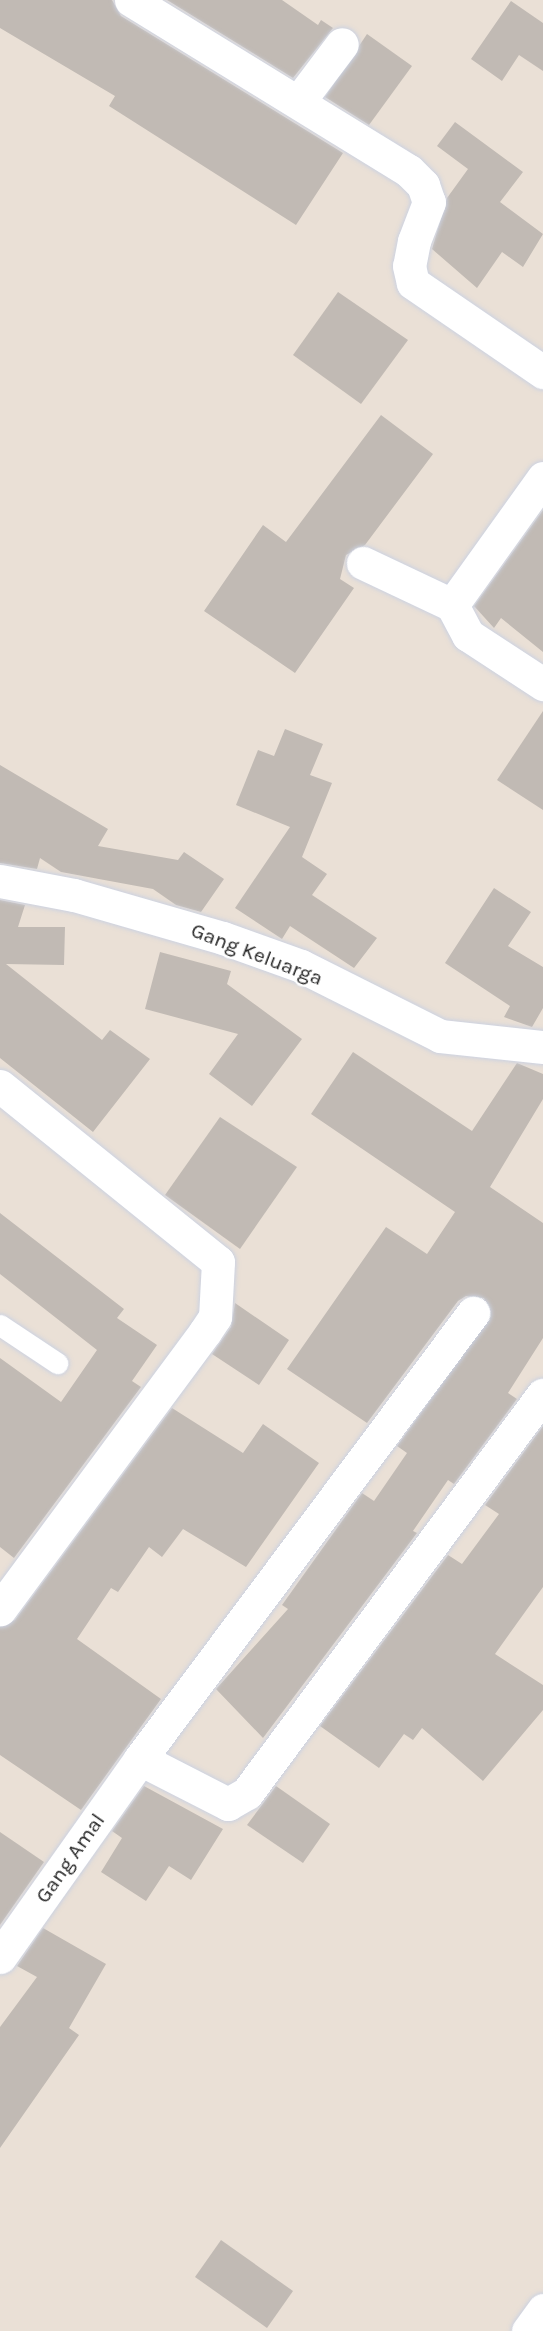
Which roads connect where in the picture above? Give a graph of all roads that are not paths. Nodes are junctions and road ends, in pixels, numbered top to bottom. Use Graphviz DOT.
graph roads {
  1 [pos="131,0"];
  2 [pos="342,44"];
  3 [pos="299,101"];
  4 [pos="543,372"];
  5 [pos="543,478"];
  6 [pos="363,563"];
  7 [pos="452,604"];
  8 [pos="543,684"];
  9 [pos="0,881"];
  10 [pos="543,1047"];
  11 [pos="0,1086"];
  12 [pos="473,1313"];
  13 [pos="0,1325"];
  14 [pos="57,1363"];
  15 [pos="543,1395"];
  16 [pos="11,1573"];
  17 [pos="0,1609"];
  18 [pos="140,1759"];
  19 [pos="0,1958"];
  20 [pos="543,2310"];
  21 [pos="528,2331"];
  1 -- 3 [label="street"];
  2 -- 3 [label="street"];
  3 -- 4 [label="street"];
  5 -- 7 [label="street"];
  6 -- 7 [label="street"];
  7 -- 8 [label="street"];
  9 -- 10 [label="street, Gang Keluarga"];
  11 -- 16 [label="street"];
  12 -- 18 [label="street, Gang Amal"];
  13 -- 14 [label="lane"];
  15 -- 18 [label="street"];
  16 -- 17 [label="street"];
  18 -- 19 [label="street, Gang Amal"];
  20 -- 21 [label="street"];
}
